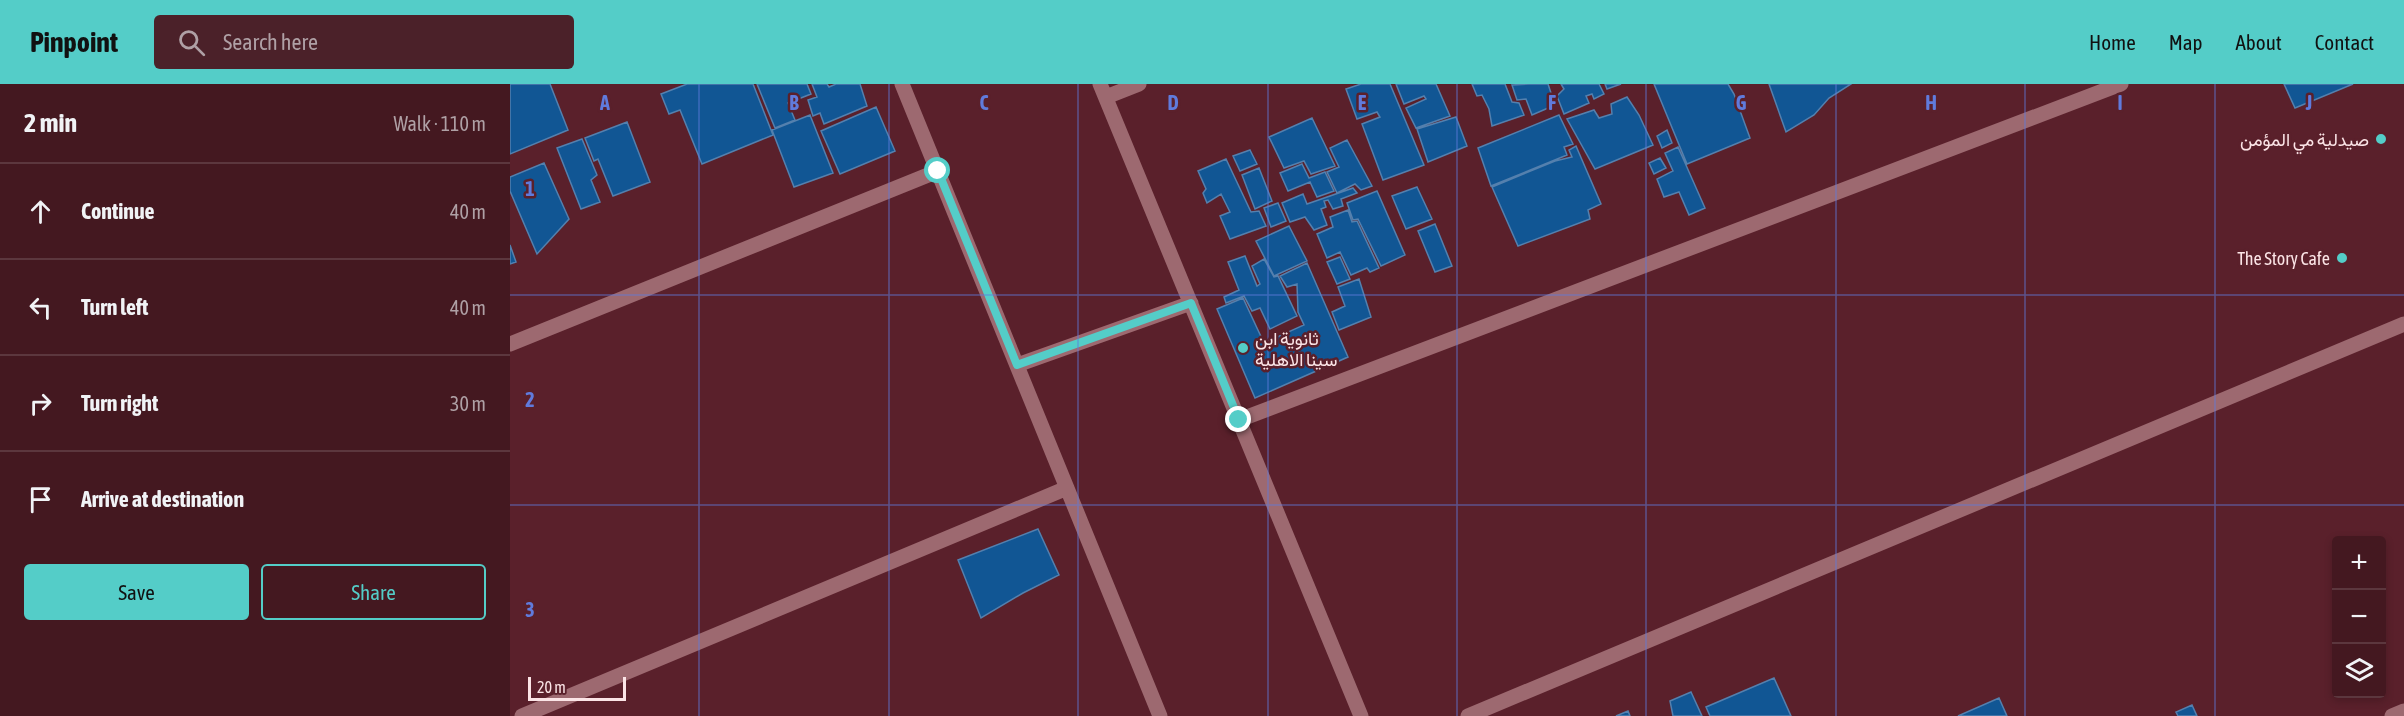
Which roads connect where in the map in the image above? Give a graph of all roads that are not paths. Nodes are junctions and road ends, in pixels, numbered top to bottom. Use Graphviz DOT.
graph roads {
  1 [pos="902,84"];
  2 [pos="1139,84"];
  3 [pos="2121,84"];
  4 [pos="1103,91"];
  5 [pos="938,171"];
  6 [pos="1191,303"];
  7 [pos="2404,324"];
  8 [pos="510,344"];
  9 [pos="1017,365"];
  10 [pos="1239,420"];
  11 [pos="1067,488"];
  12 [pos="2404,711"];
  13 [pos="522,716"];
  14 [pos="1160,716"];
  15 [pos="1361,716"];
  16 [pos="1468,716"];
  17 [pos="2392,716"];
  1 -- 5 [label="street"];
  2 -- 4 [label="street"];
  3 -- 10 [label="street"];
  4 -- 6 [label="street"];
  5 -- 8 [label="street"];
  5 -- 9 [label="street"];
  6 -- 9 [label="street"];
  6 -- 10 [label="street"];
  7 -- 16 [label="street"];
  9 -- 11 [label="street"];
  10 -- 15 [label="street"];
  11 -- 13 [label="street"];
  11 -- 14 [label="street"];
  12 -- 17 [label="street"];
}
